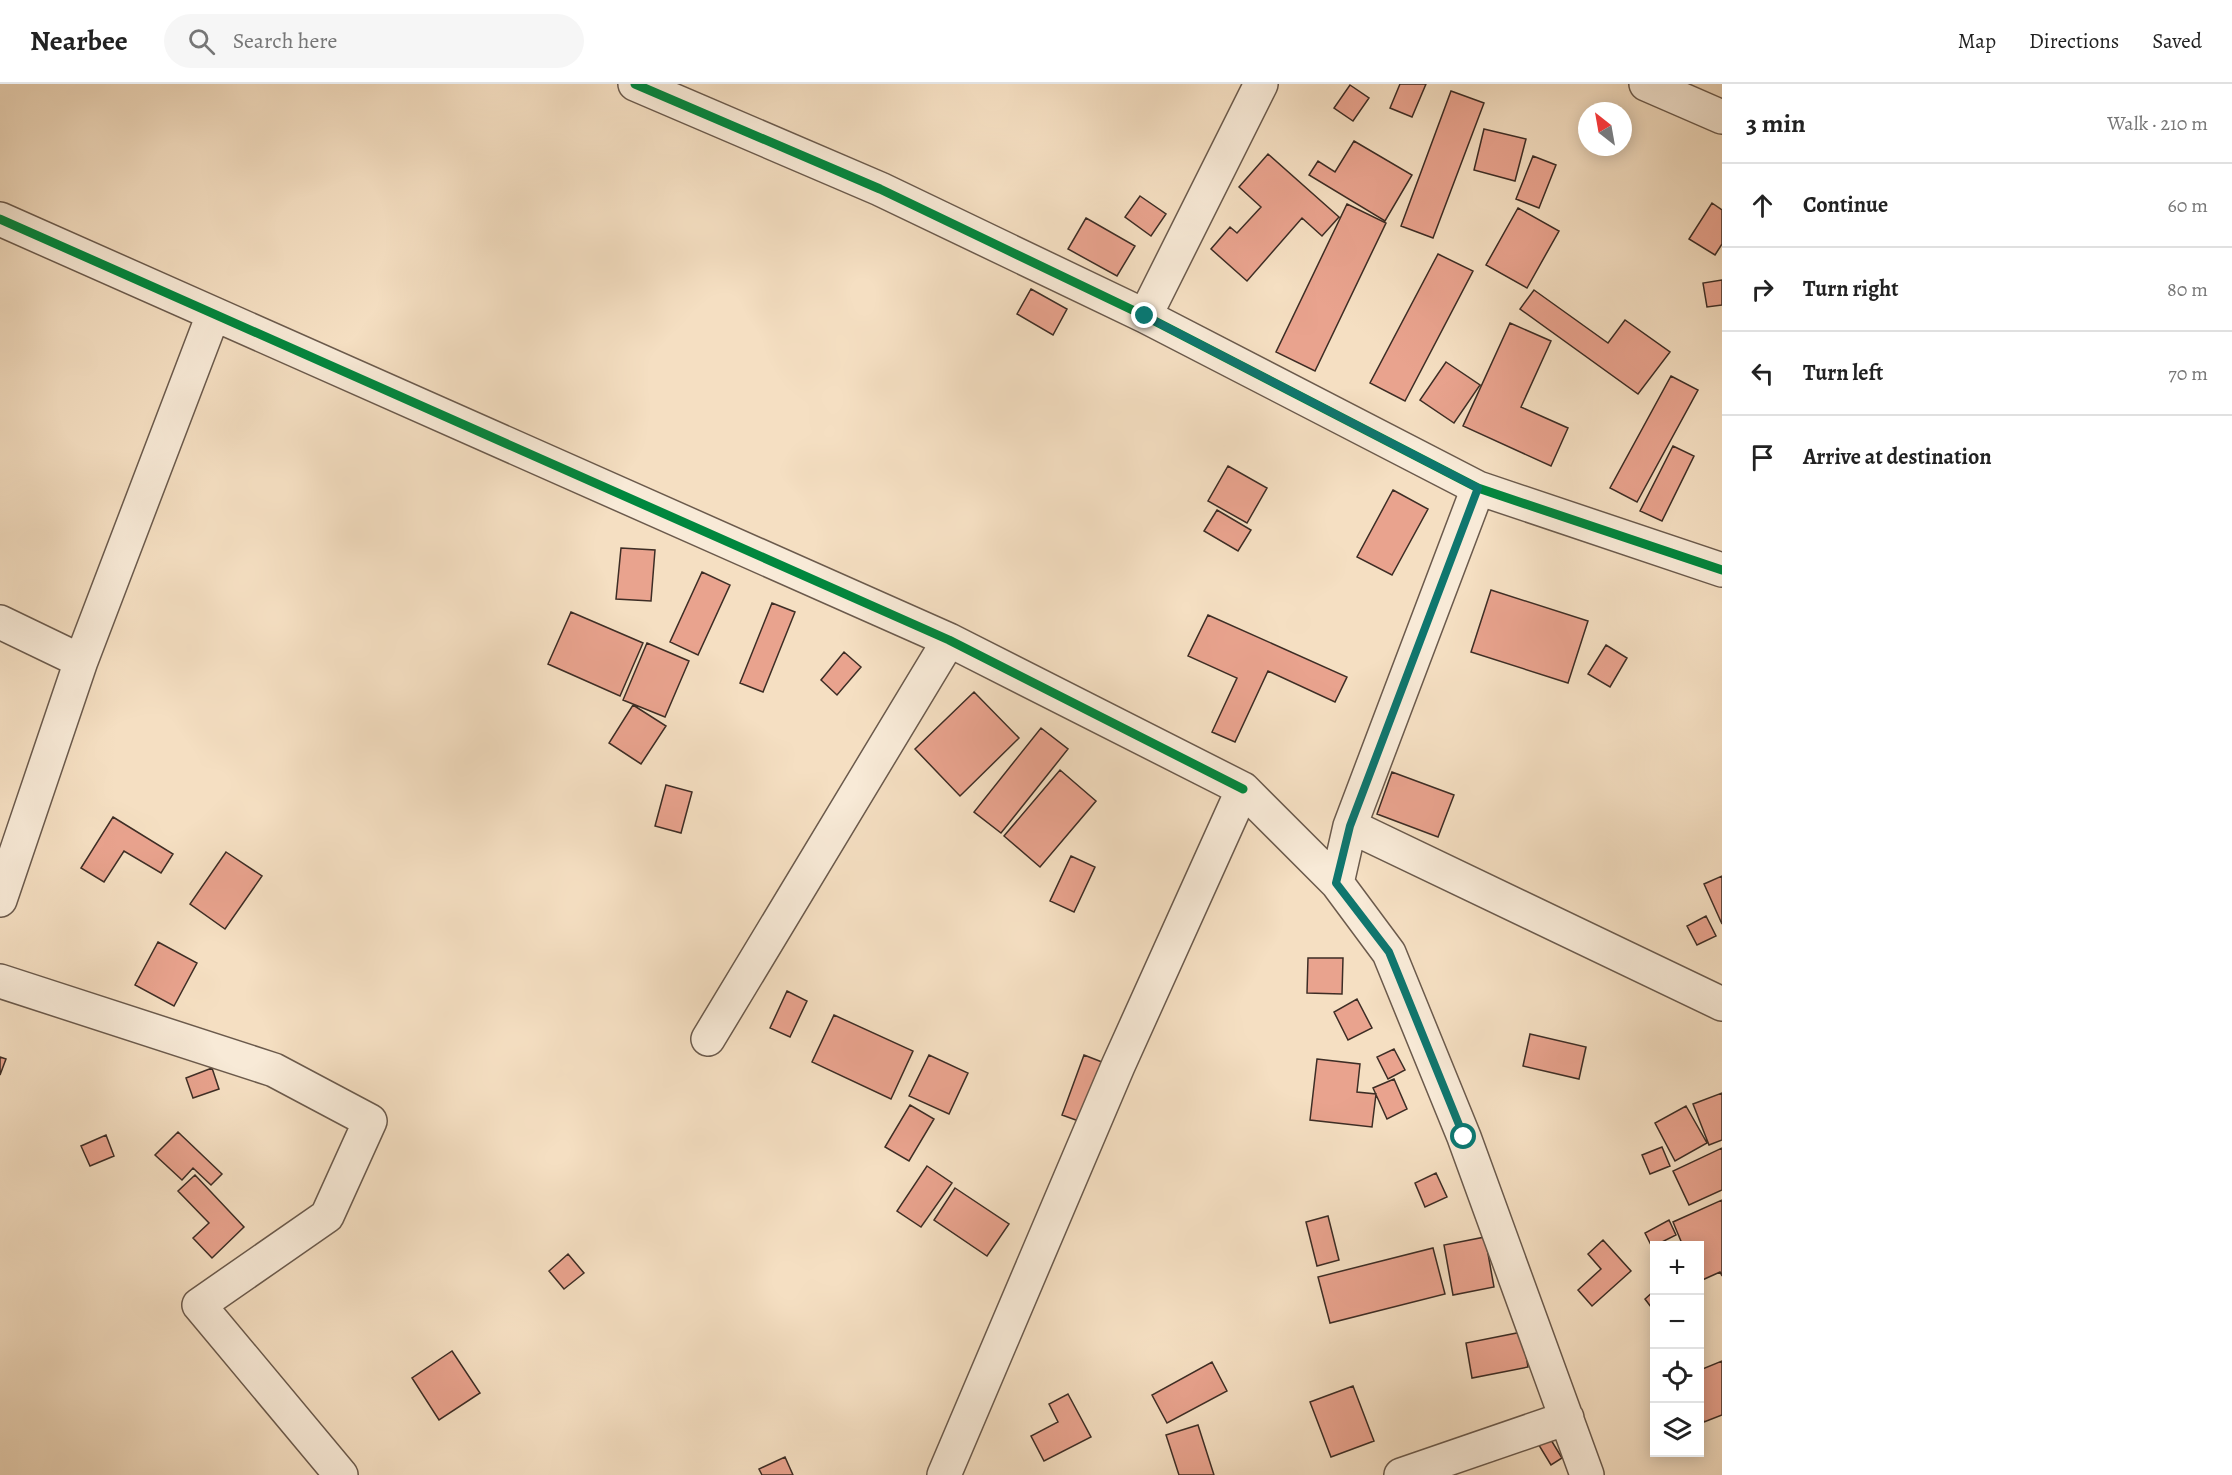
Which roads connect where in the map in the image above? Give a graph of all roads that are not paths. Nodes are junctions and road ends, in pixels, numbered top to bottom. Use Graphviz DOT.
graph roads {
  1 [pos="635,84"];
  2 [pos="1261,84"];
  3 [pos="1646,84"];
  4 [pos="1722,117"];
  5 [pos="0,219"];
  6 [pos="213,315"];
  7 [pos="1145,316"];
  8 [pos="1478,488"];
  9 [pos="1722,570"];
  10 [pos="0,622"];
  11 [pos="949,640"];
  12 [pos="81,661"];
  13 [pos="1243,789"];
  14 [pos="1350,826"];
  15 [pos="1336,883"];
  16 [pos="0,900"];
  17 [pos="0,981"];
  18 [pos="1722,1004"];
  19 [pos="708,1039"];
  20 [pos="1567,1418"];
  21 [pos="341,1475"];
  22 [pos="944,1475"];
  23 [pos="1401,1475"];
  24 [pos="1587,1475"];
  1 -- 7 [label="street"];
  2 -- 7 [label="street"];
  3 -- 4 [label="street"];
  5 -- 6 [label="street"];
  6 -- 11 [label="street"];
  6 -- 12 [label="street"];
  7 -- 8 [label="street"];
  8 -- 9 [label="street"];
  8 -- 14 [label="street"];
  10 -- 12 [label="street"];
  11 -- 13 [label="street"];
  11 -- 19 [label="street"];
  12 -- 16 [label="street"];
  13 -- 15 [label="street"];
  13 -- 22 [label="street"];
  14 -- 15 [label="street"];
  14 -- 18 [label="street"];
  15 -- 20 [label="street"];
  17 -- 21 [label="street"];
  20 -- 23 [label="street"];
  20 -- 24 [label="street"];
}
